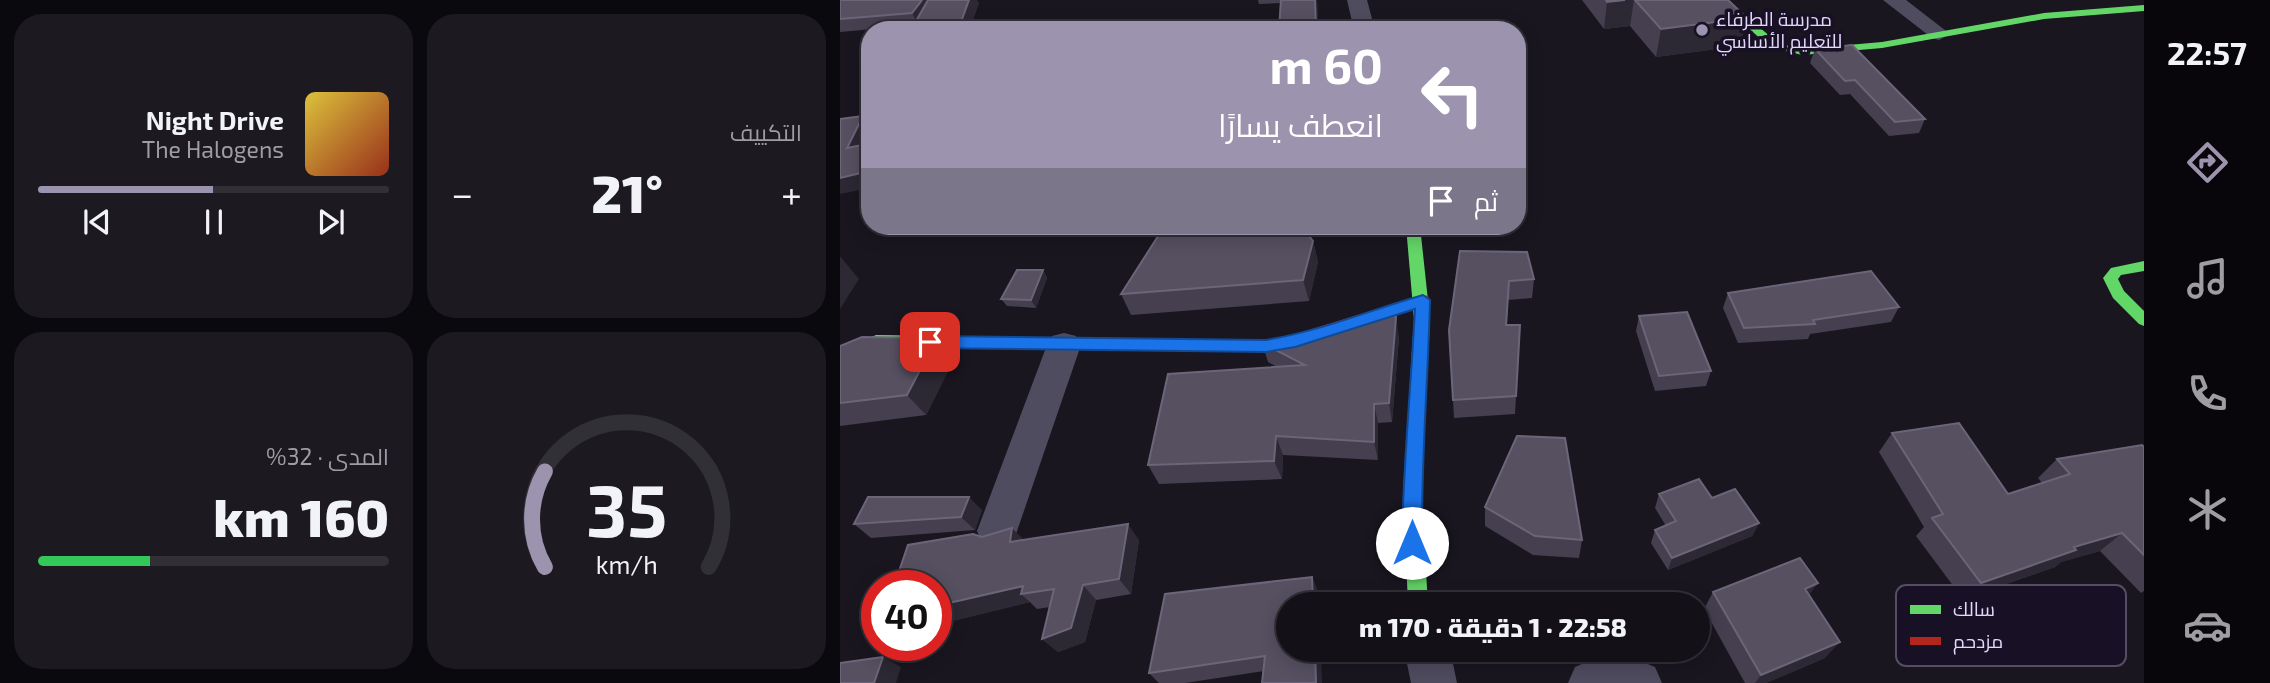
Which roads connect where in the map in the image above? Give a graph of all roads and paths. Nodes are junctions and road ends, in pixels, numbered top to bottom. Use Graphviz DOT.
graph roads {
  1 [pos="1357,0"];
  2 [pos="1721,0"];
  3 [pos="1893,0"];
  4 [pos="2144,8"];
  5 [pos="1363,21"];
  6 [pos="1939,34"];
  7 [pos="1414,235"];
  8 [pos="2144,266"];
  9 [pos="1423,300"];
  10 [pos="2144,320"];
  11 [pos="1064,345"];
  12 [pos="840,358"];
  13 [pos="997,531"];
  14 [pos="1417,592"];
  15 [pos="1430,662"];
  16 [pos="1434,683"];
  17 [pos="1591,683"];
  18 [pos="1639,683"];
  1 -- 5 [label="street"];
  2 -- 6 [label="street"];
  3 -- 6 [label="street"];
  4 -- 6 [label="street"];
  7 -- 9 [label="street"];
  8 -- 10 [label="street"];
  9 -- 11 [label="street"];
  9 -- 14 [label="street"];
  11 -- 12 [label="street"];
  11 -- 13 [label="street"];
  15 -- 16 [label="street"];
  17 -- 18 [label="street"];
}
